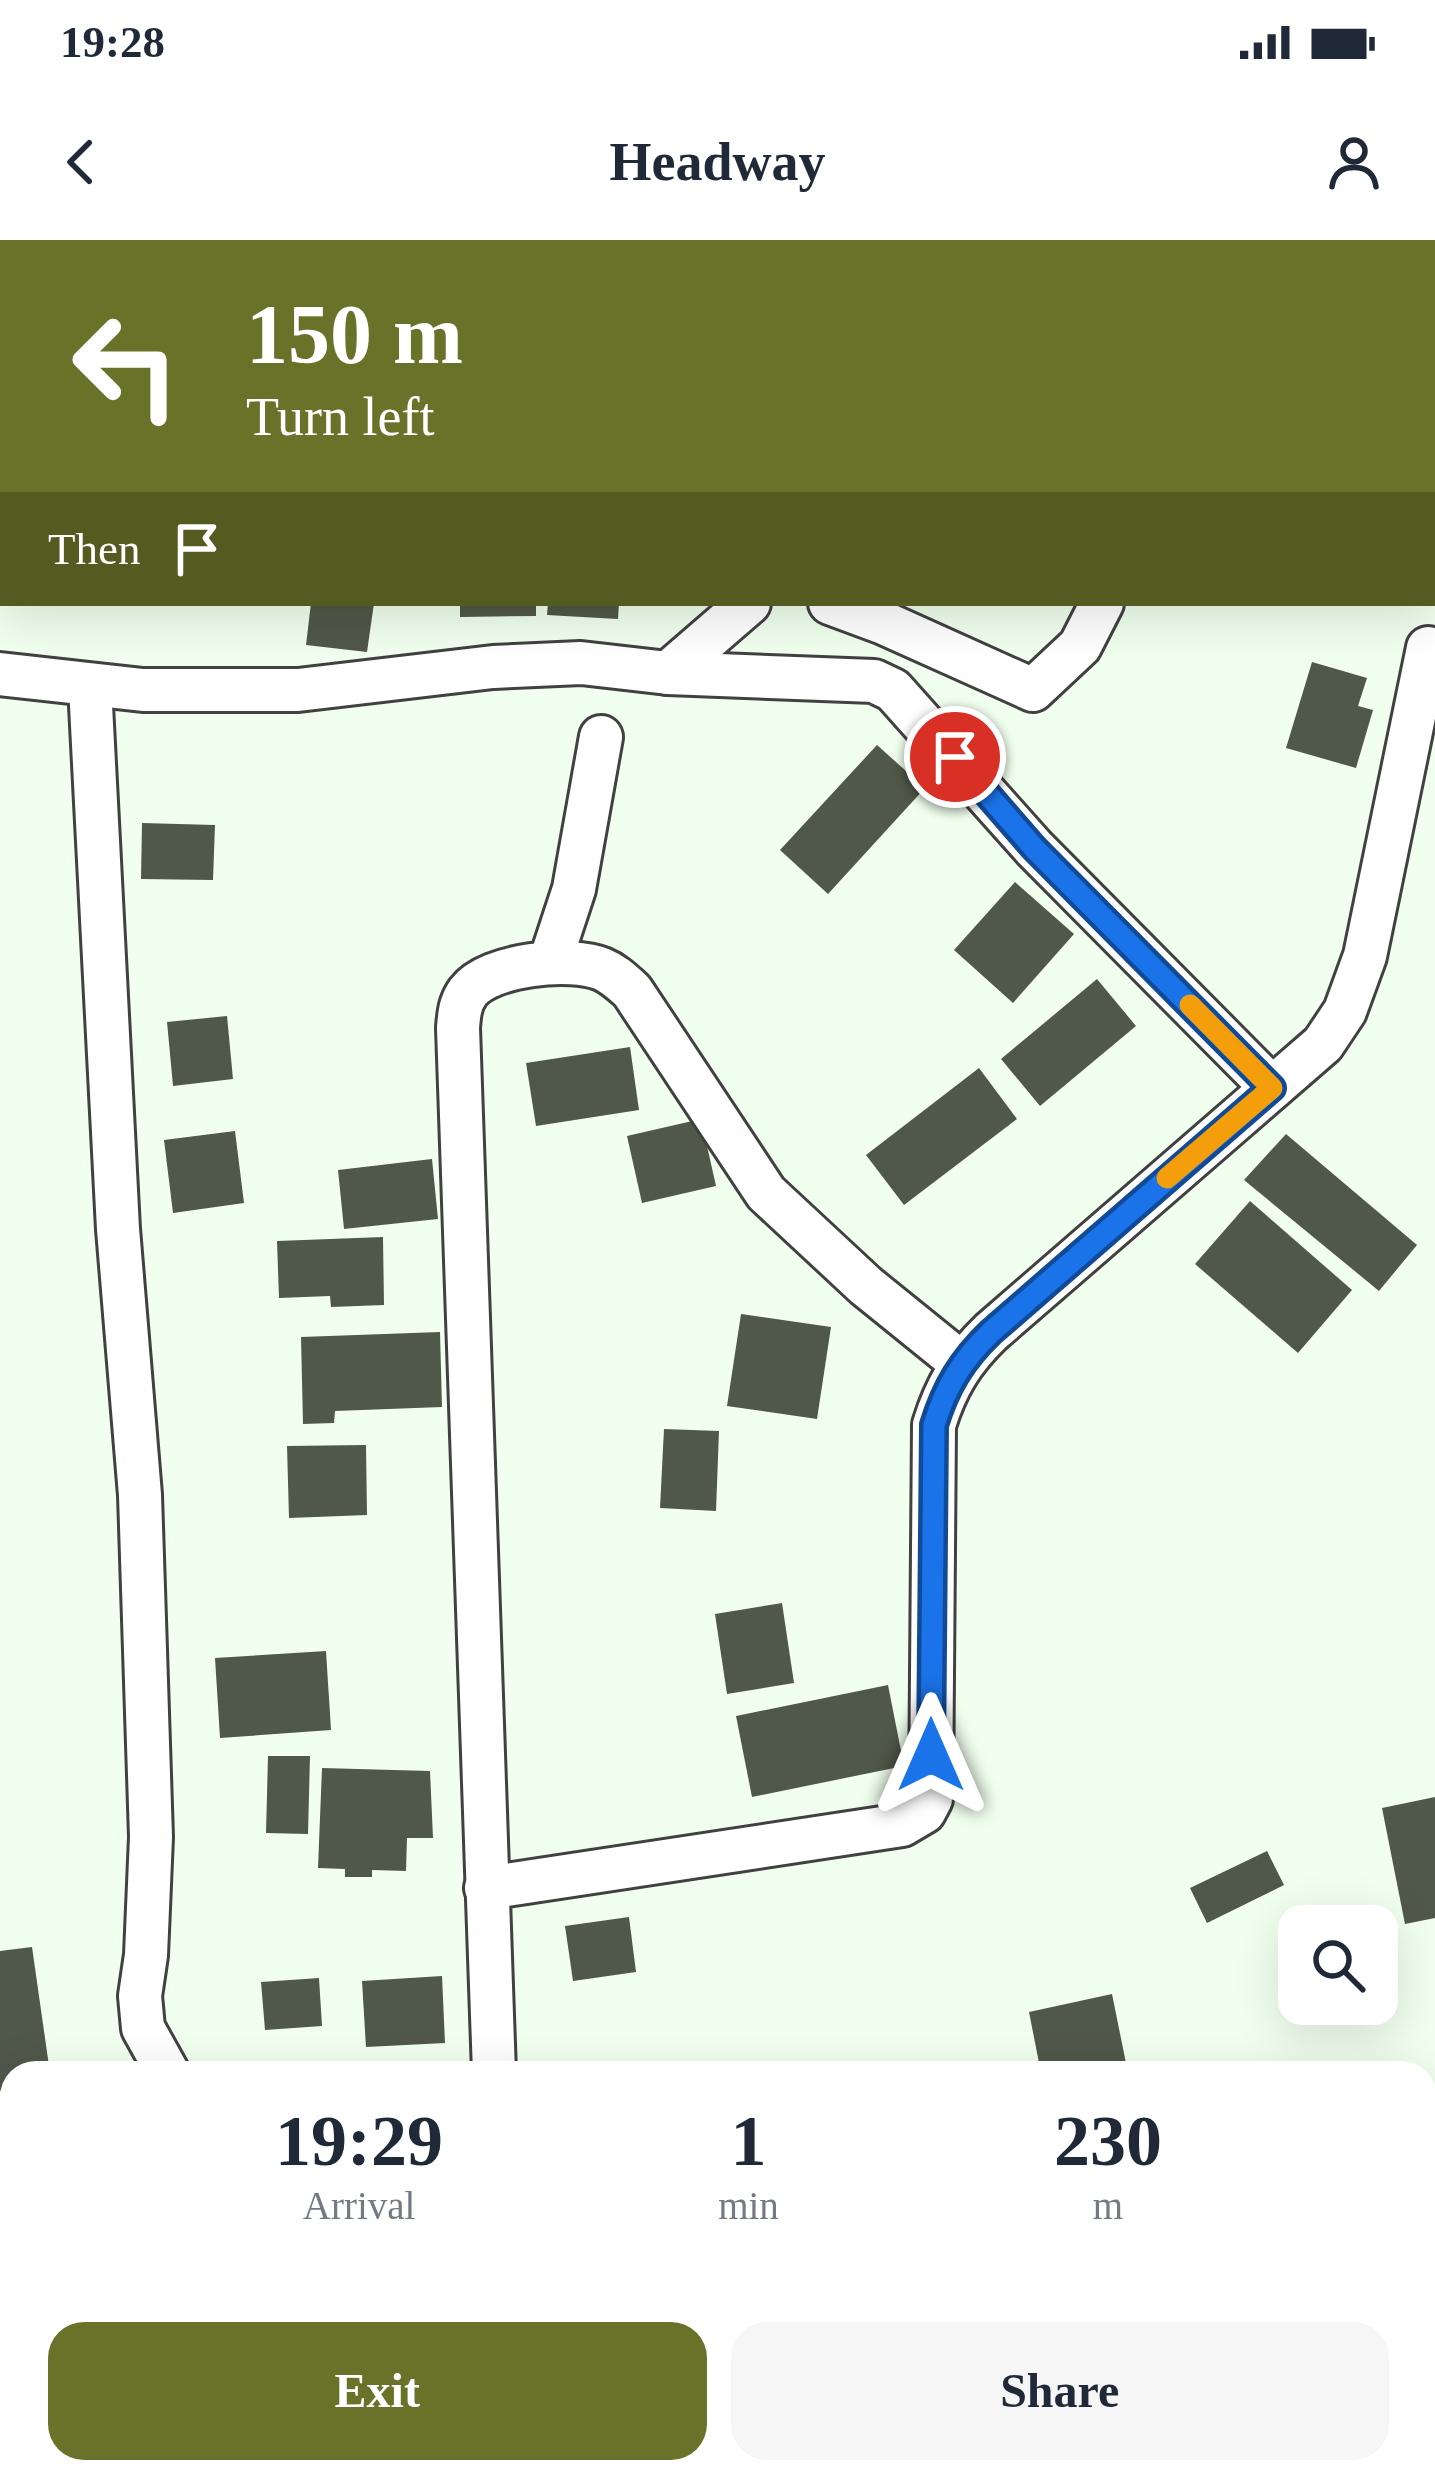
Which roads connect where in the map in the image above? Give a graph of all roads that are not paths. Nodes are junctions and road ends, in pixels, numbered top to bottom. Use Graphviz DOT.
graph roads {
  1 [pos="746,606"];
  2 [pos="838,606"];
  3 [pos="1100,606"];
  4 [pos="1428,648"];
  5 [pos="668,673"];
  6 [pos="0,674"];
  7 [pos="90,686"];
  8 [pos="601,737"];
  9 [pos="550,962"];
  10 [pos="1272,1088"];
  11 [pos="960,1362"];
  12 [pos="486,1888"];
  13 [pos="161,2061"];
  14 [pos="493,2061"];
  1 -- 5 [label="street"];
  2 -- 3 [label="street"];
  4 -- 10 [label="street"];
  5 -- 7 [label="street"];
  5 -- 10 [label="street"];
  6 -- 7 [label="street"];
  7 -- 13 [label="street"];
  8 -- 9 [label="street"];
  9 -- 11 [label="street"];
  9 -- 12 [label="street"];
  10 -- 11 [label="street"];
  11 -- 12 [label="street"];
  12 -- 14 [label="street"];
}
